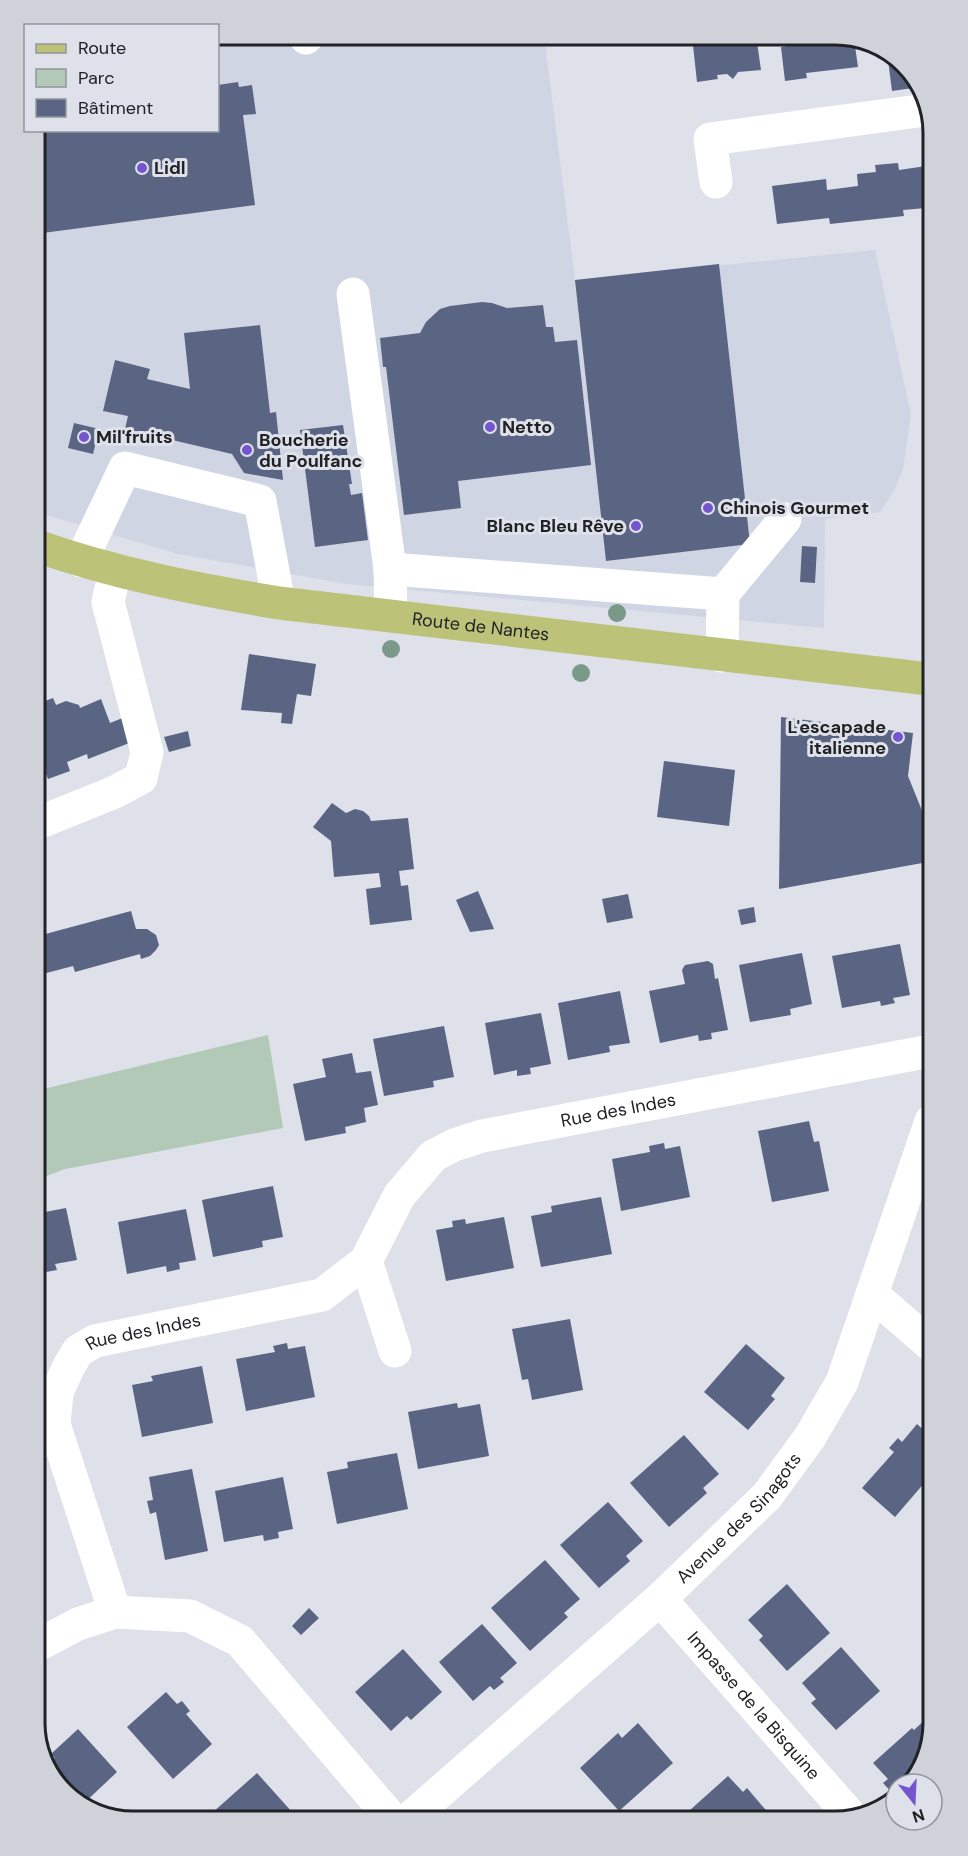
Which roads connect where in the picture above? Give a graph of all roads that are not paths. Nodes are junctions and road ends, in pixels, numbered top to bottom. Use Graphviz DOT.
graph roads {
  1 [pos="919,111"];
  2 [pos="716,182"];
  3 [pos="353,294"];
  4 [pos="784,519"];
  5 [pos="45,549"];
  6 [pos="81,561"];
  7 [pos="390,569"];
  8 [pos="114,571"];
  9 [pos="723,594"];
  10 [pos="279,603"];
  11 [pos="391,615"];
  12 [pos="722,656"];
  13 [pos="923,678"];
  14 [pos="45,820"];
  15 [pos="923,1052"];
  16 [pos="923,1144"];
  17 [pos="366,1262"];
  18 [pos="872,1294"];
  19 [pos="923,1338"];
  20 [pos="395,1351"];
  21 [pos="660,1599"];
  22 [pos="116,1612"];
  23 [pos="45,1641"];
  24 [pos="845,1810"];
  25 [pos="386,1811"];
  26 [pos="417,1811"];
  1 -- 2 [label="street"];
  3 -- 7 [label="street"];
  4 -- 9 [label="street"];
  5 -- 6 [label="main road, Route de Nantes"];
  6 -- 8 [label="main road, Route de Nantes"];
  6 -- 10 [label="street"];
  7 -- 9 [label="street"];
  7 -- 11 [label="street"];
  8 -- 10 [label="main road, Route de Nantes"];
  8 -- 14 [label="street"];
  9 -- 12 [label="street"];
  10 -- 11 [label="main road, Route de Nantes"];
  11 -- 12 [label="main road, Route de Nantes"];
  12 -- 13 [label="main road, Route de Nantes"];
  15 -- 17 [label="street, Rue des Indes"];
  16 -- 18 [label="street, Avenue des Sinagots"];
  17 -- 20 [label="street"];
  17 -- 22 [label="street, Rue des Indes"];
  18 -- 19 [label="street"];
  18 -- 21 [label="street, Avenue des Sinagots"];
  21 -- 24 [label="street, Impasse de la Bisquine"];
  21 -- 26 [label="street, Avenue des Sinagots"];
  22 -- 23 [label="street"];
  22 -- 25 [label="street"];
}
